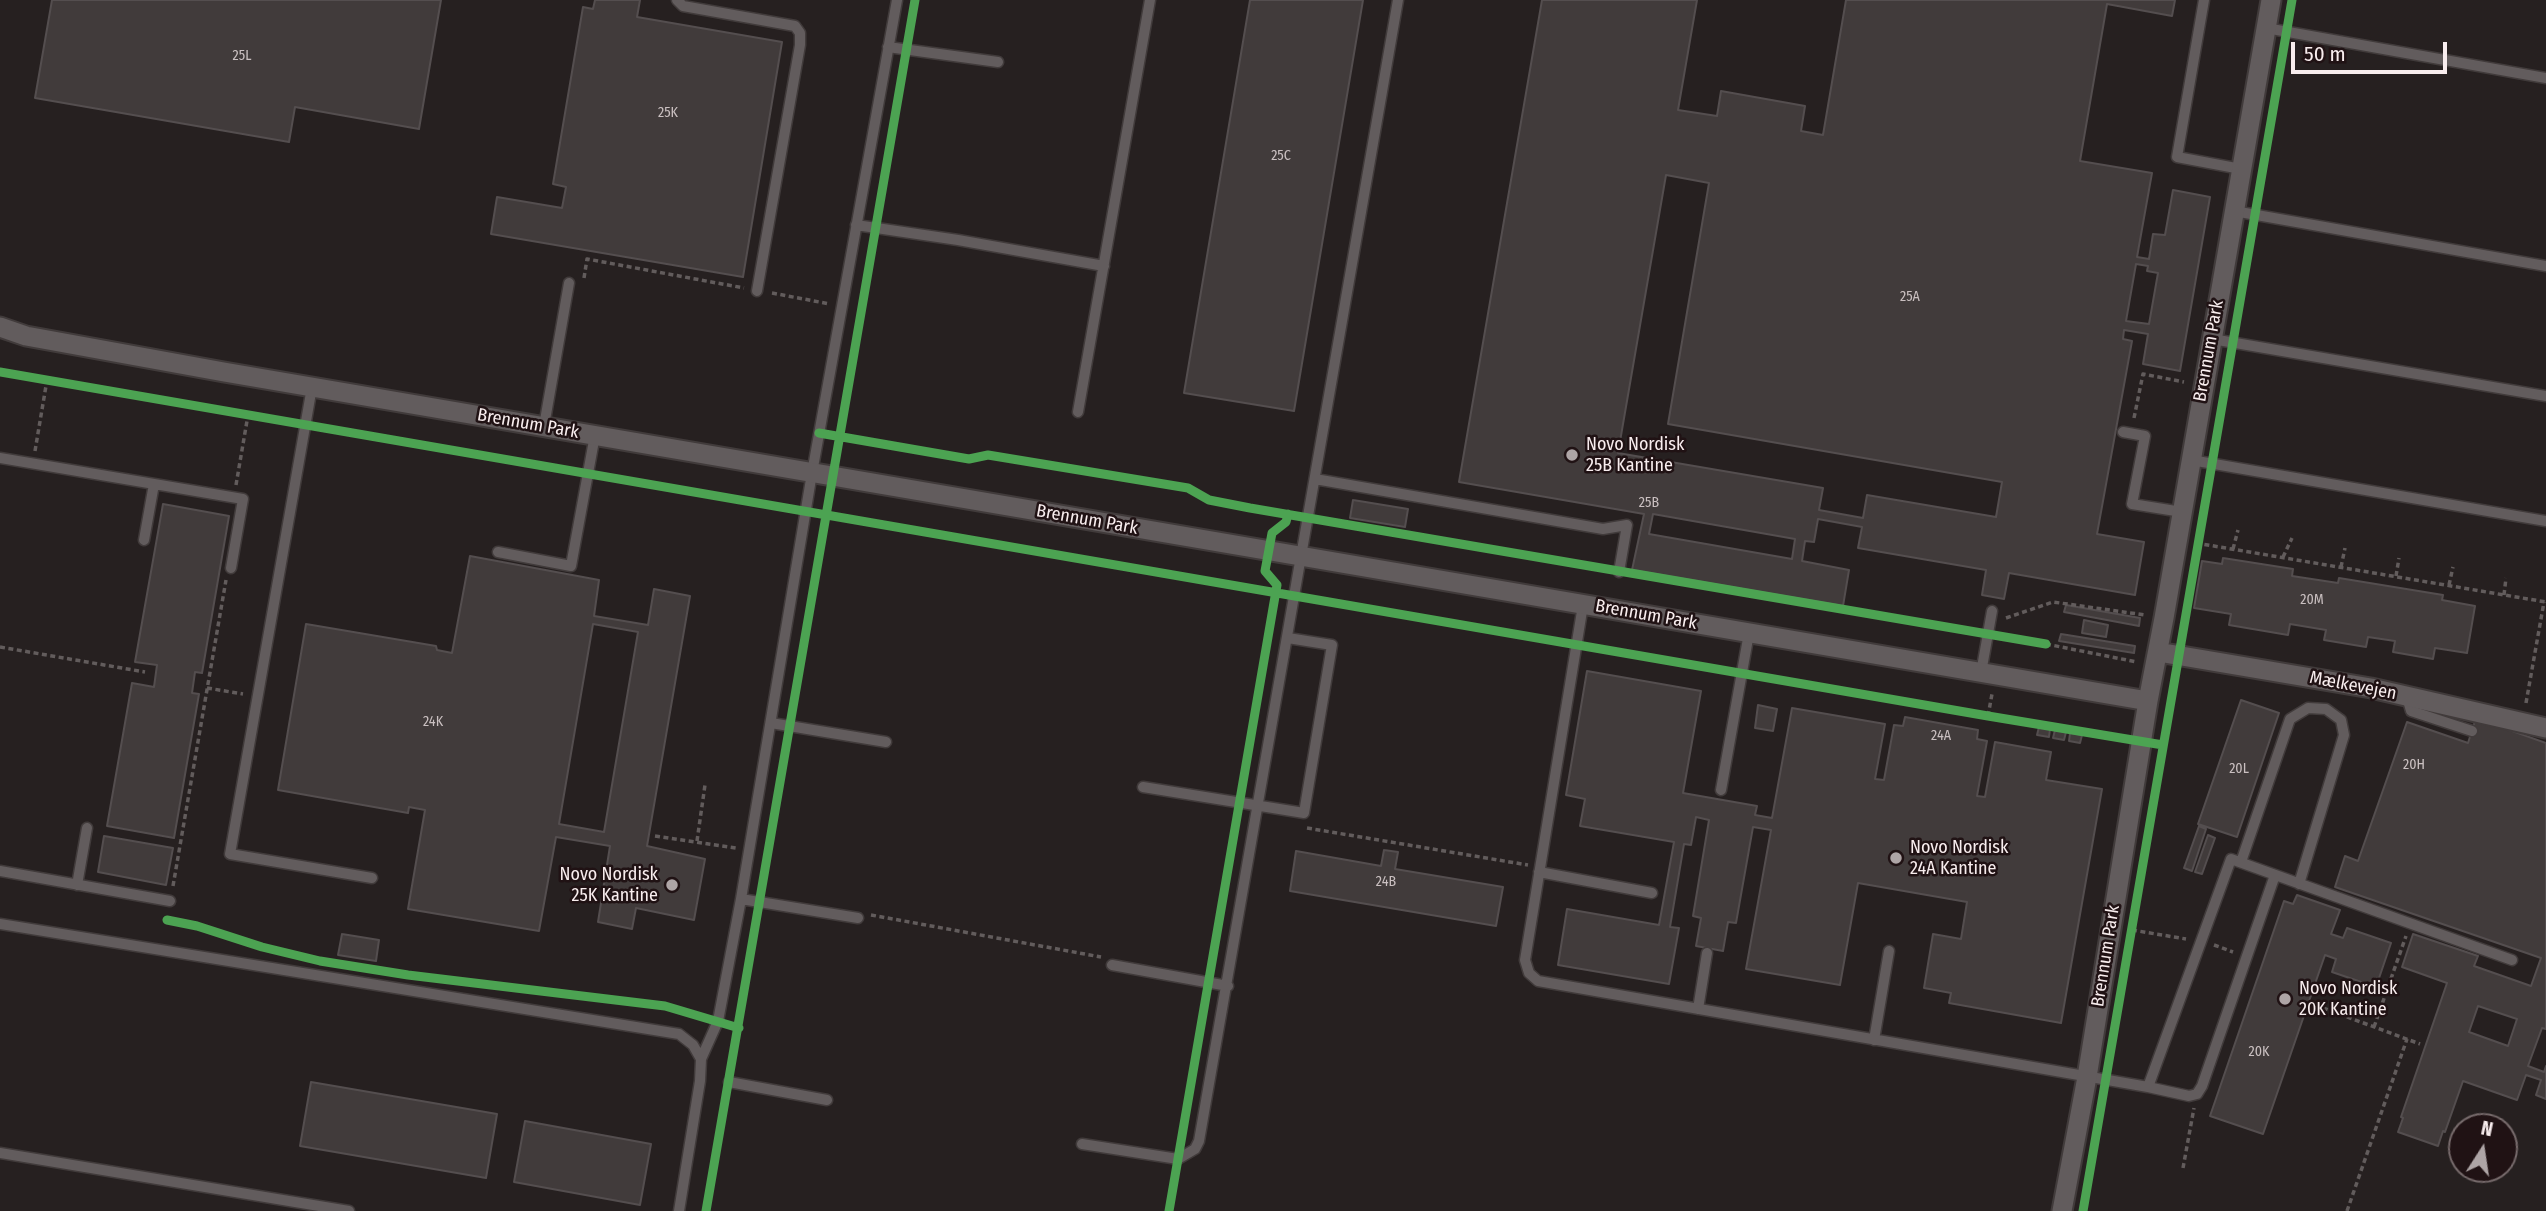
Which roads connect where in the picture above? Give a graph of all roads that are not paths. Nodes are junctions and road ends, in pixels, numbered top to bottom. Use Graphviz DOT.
graph roads {
  1 [pos="677,0"];
  2 [pos="897,0"];
  3 [pos="1150,0"];
  4 [pos="1398,0"];
  5 [pos="2204,0"];
  6 [pos="2271,0"];
  7 [pos="2266,28"];
  8 [pos="888,47"];
  9 [pos="998,62"];
  10 [pos="2546,78"];
  11 [pos="2241,169"];
  12 [pos="2234,211"];
  13 [pos="856,225"];
  14 [pos="1104,266"];
  15 [pos="2546,266"];
  16 [pos="569,283"];
  17 [pos="757,290"];
  18 [pos="0,327"];
  19 [pos="26,336"];
  20 [pos="0,338"];
  21 [pos="2211,339"];
  22 [pos="312,387"];
  23 [pos="2546,396"];
  24 [pos="1078,412"];
  25 [pos="544,426"];
  26 [pos="2127,433"];
  27 [pos="595,435"];
  28 [pos="0,458"];
  29 [pos="2190,460"];
  30 [pos="812,473"];
  31 [pos="1315,479"];
  32 [pos="154,484"];
  33 [pos="2182,512"];
  34 [pos="2546,521"];
  35 [pos="144,540"];
  36 [pos="498,552"];
  37 [pos="1301,556"];
  38 [pos="231,568"];
  39 [pos="1619,572"];
  40 [pos="1583,605"];
  41 [pos="1992,611"];
  42 [pos="1749,633"];
  43 [pos="1288,638"];
  44 [pos="2157,658"];
  45 [pos="1981,673"];
  46 [pos="2407,696"];
  47 [pos="2148,701"];
  48 [pos="771,723"];
  49 [pos="2546,728"];
  50 [pos="2472,731"];
  51 [pos="886,742"];
  52 [pos="1143,787"];
  53 [pos="1721,790"];
  54 [pos="1258,806"];
  55 [pos="87,828"];
  56 [pos="2236,861"];
  57 [pos="1540,870"];
  58 [pos="0,871"];
  59 [pos="2275,875"];
  60 [pos="372,878"];
  61 [pos="2299,884"];
  62 [pos="77,885"];
  63 [pos="1653,892"];
  64 [pos="741,899"];
  65 [pos="170,901"];
  66 [pos="858,915"];
  67 [pos="0,924"];
  68 [pos="1889,951"];
  69 [pos="1707,953"];
  70 [pos="2512,960"];
  71 [pos="1112,962"];
  72 [pos="1228,986"];
  73 [pos="1698,1009"];
  74 [pos="1874,1040"];
  75 [pos="701,1059"];
  76 [pos="2087,1077"];
  77 [pos="729,1082"];
  78 [pos="2148,1087"];
  79 [pos="827,1100"];
  80 [pos="1082,1144"];
  81 [pos="0,1153"];
  82 [pos="349,1211"];
  83 [pos="679,1211"];
  84 [pos="2063,1211"];
  1 -- 17 [label="lane"];
  2 -- 8 [label="lane"];
  3 -- 14 [label="lane"];
  4 -- 31 [label="lane"];
  5 -- 11 [label="lane"];
  6 -- 7 [label="street, Brennum Park"];
  7 -- 10 [label="lane"];
  7 -- 11 [label="street, Brennum Park"];
  8 -- 9 [label="lane"];
  8 -- 13 [label="lane"];
  11 -- 12 [label="street, Brennum Park"];
  12 -- 15 [label="lane"];
  12 -- 21 [label="street, Brennum Park"];
  13 -- 14 [label="lane"];
  13 -- 30 [label="lane"];
  14 -- 24 [label="lane"];
  16 -- 25 [label="lane"];
  18 -- 19 [label="street, Brennum Park"];
  19 -- 20 [label="street, Brennum Park"];
  19 -- 22 [label="street, Brennum Park"];
  21 -- 23 [label="lane"];
  21 -- 29 [label="street, Brennum Park"];
  22 -- 25 [label="street, Brennum Park"];
  22 -- 60 [label="lane"];
  25 -- 27 [label="street, Brennum Park"];
  26 -- 33 [label="lane"];
  27 -- 30 [label="street, Brennum Park"];
  27 -- 36 [label="lane"];
  28 -- 32 [label="lane"];
  29 -- 33 [label="street, Brennum Park"];
  29 -- 34 [label="lane"];
  30 -- 37 [label="street, Brennum Park"];
  30 -- 48 [label="lane"];
  31 -- 37 [label="lane"];
  31 -- 39 [label="lane"];
  32 -- 35 [label="lane"];
  32 -- 38 [label="lane"];
  33 -- 44 [label="street, Brennum Park"];
  37 -- 40 [label="street, Brennum Park"];
  37 -- 43 [label="lane"];
  40 -- 42 [label="street, Brennum Park"];
  40 -- 57 [label="lane"];
  41 -- 45 [label="lane"];
  42 -- 45 [label="street, Brennum Park"];
  42 -- 53 [label="lane"];
  43 -- 54 [label="lane"];
  43 -- 54 [label="lane"];
  44 -- 46 [label="street, Mælkevejen"];
  44 -- 47 [label="street, Brennum Park"];
  45 -- 47 [label="street, Brennum Park"];
  46 -- 49 [label="street, Mælkevejen"];
  46 -- 50 [label="lane"];
  47 -- 76 [label="street, Brennum Park"];
  48 -- 51 [label="lane"];
  48 -- 64 [label="lane"];
  52 -- 54 [label="lane"];
  54 -- 72 [label="lane"];
  55 -- 62 [label="lane"];
  56 -- 59 [label="lane"];
  56 -- 61 [label="lane"];
  56 -- 78 [label="lane"];
  57 -- 63 [label="lane"];
  57 -- 73 [label="lane"];
  58 -- 62 [label="lane"];
  59 -- 61 [label="lane"];
  59 -- 78 [label="lane"];
  61 -- 70 [label="lane"];
  62 -- 65 [label="lane"];
  64 -- 66 [label="lane"];
  64 -- 75 [label="lane"];
  67 -- 75 [label="lane"];
  68 -- 74 [label="lane"];
  69 -- 73 [label="lane"];
  71 -- 72 [label="lane"];
  72 -- 80 [label="lane"];
  73 -- 74 [label="lane"];
  74 -- 76 [label="lane"];
  75 -- 83 [label="lane"];
  76 -- 78 [label="lane"];
  76 -- 84 [label="street, Brennum Park"];
  77 -- 79 [label="lane"];
  81 -- 82 [label="lane"];
}
